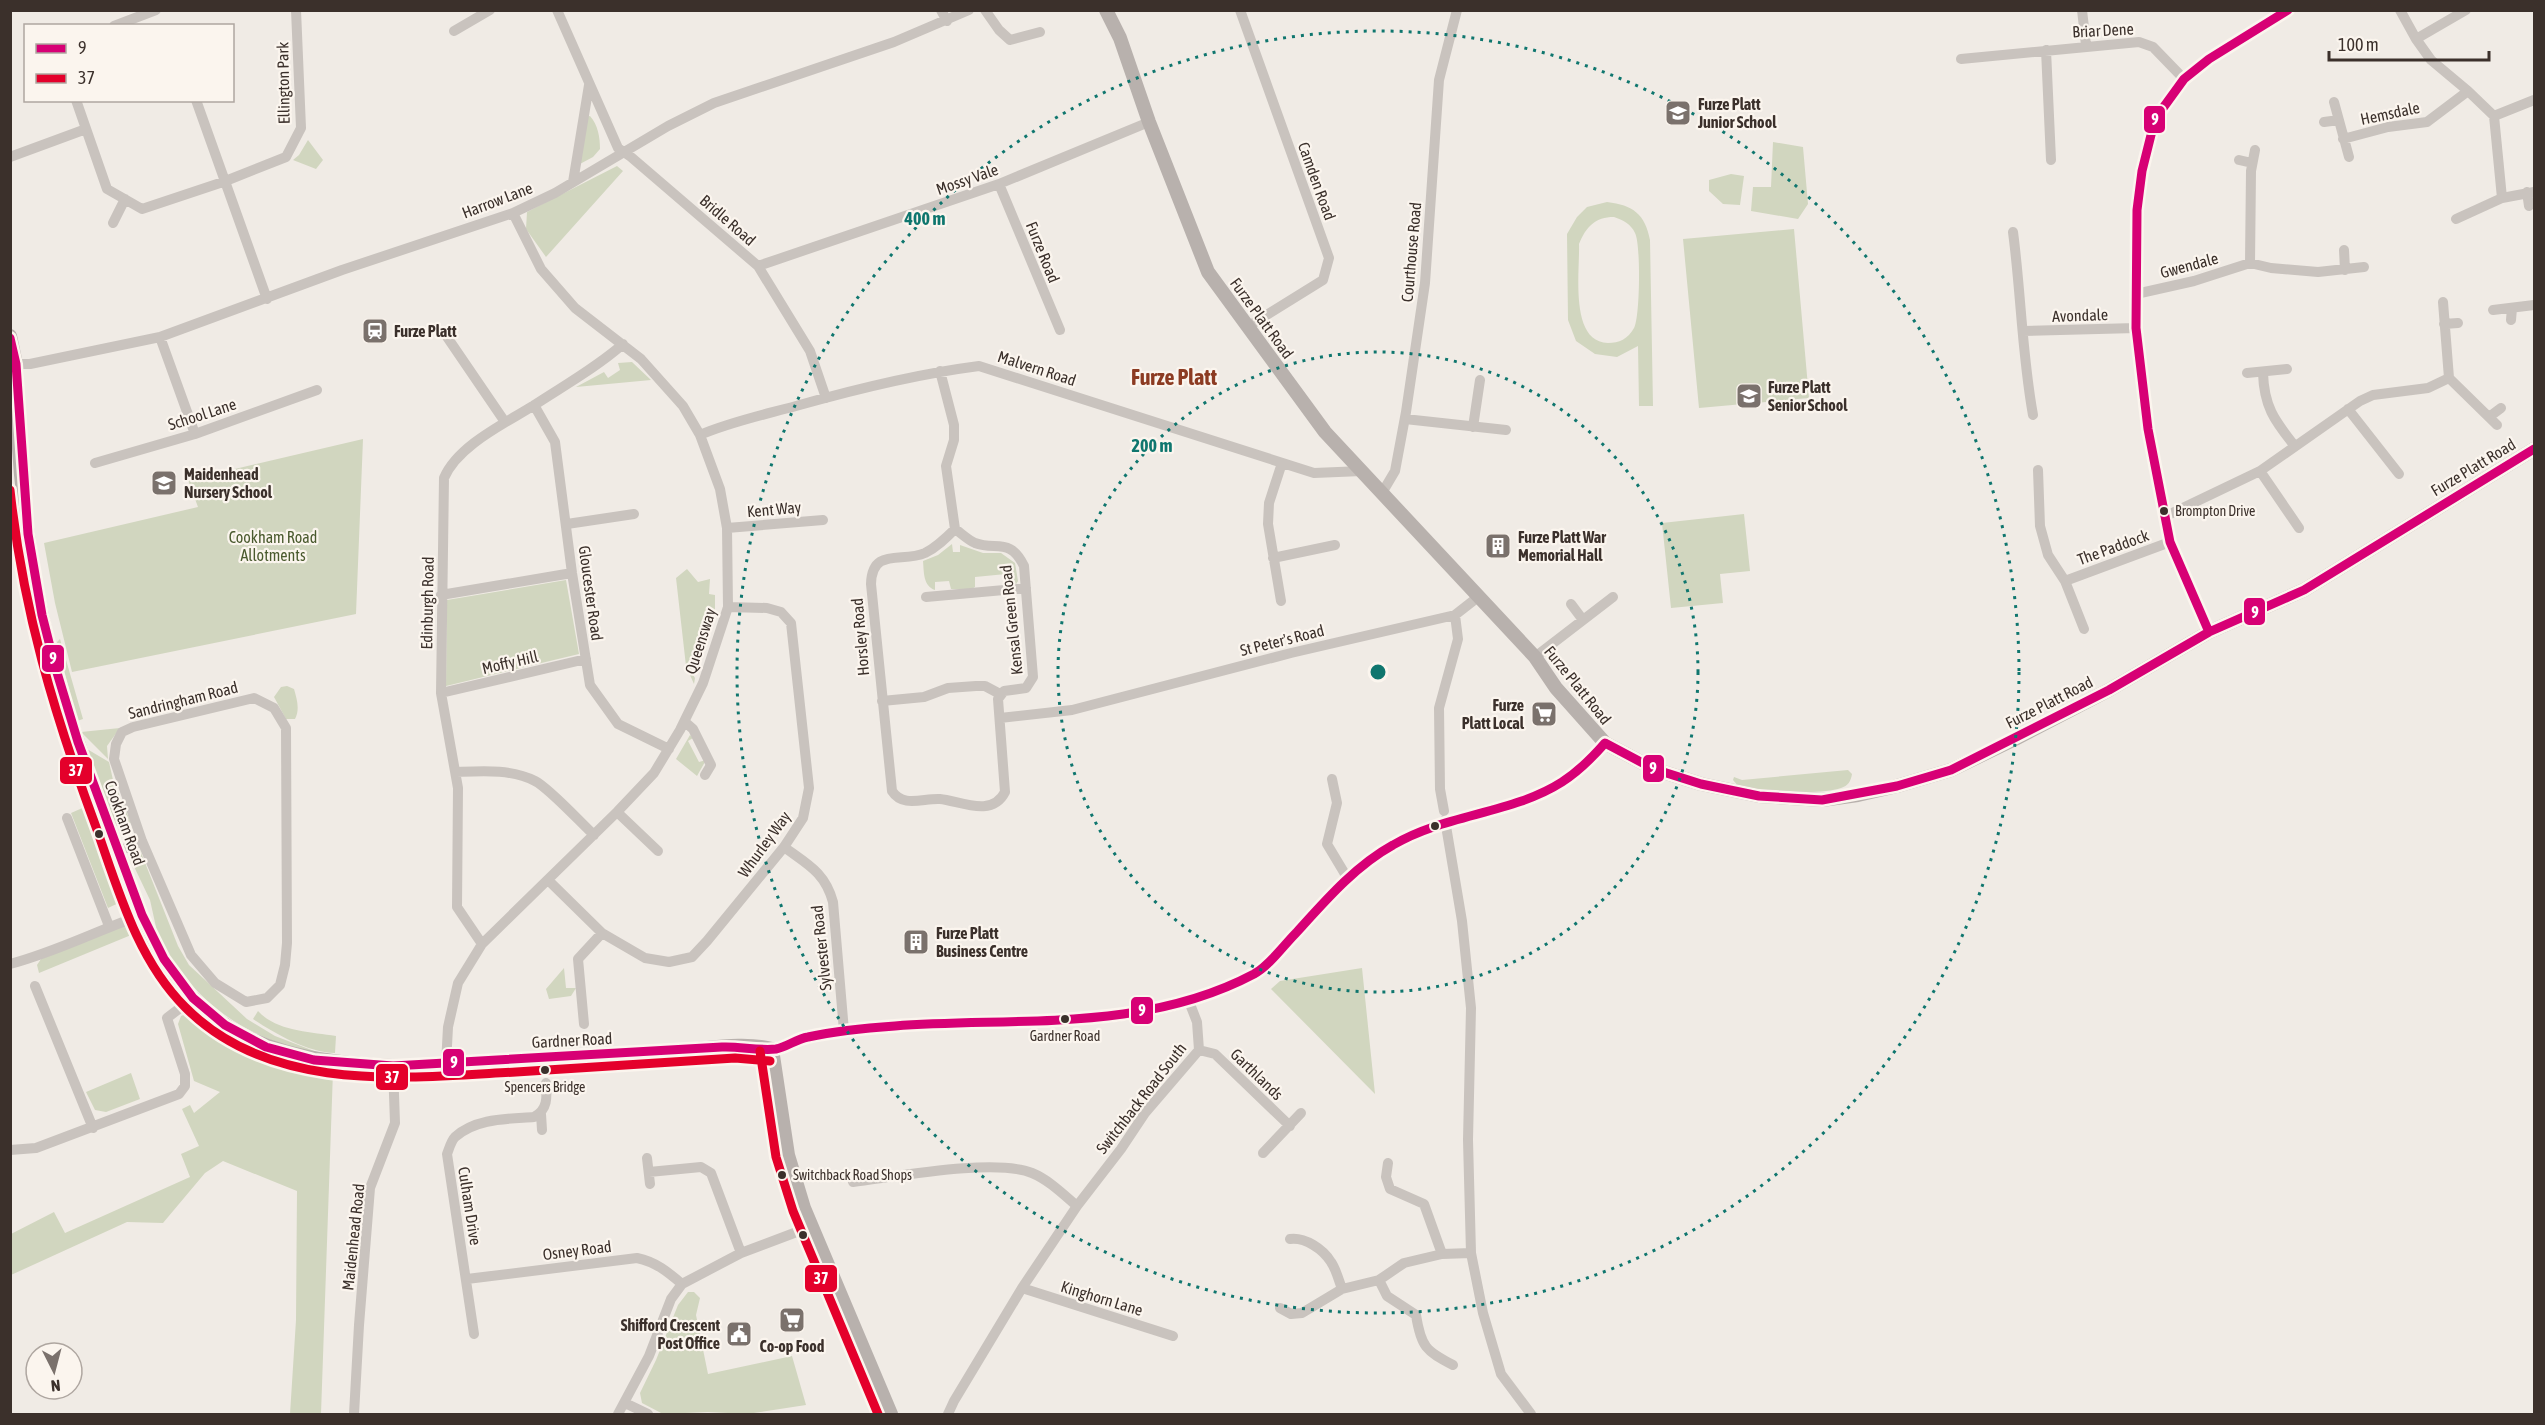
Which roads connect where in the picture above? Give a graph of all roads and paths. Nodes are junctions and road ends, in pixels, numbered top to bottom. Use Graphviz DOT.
graph roads {
  1 [pos="156,10"];
  2 [pos="296,10"];
  3 [pos="490,10"];
  4 [pos="557,10"];
  5 [pos="941,10"];
  6 [pos="969,10"];
  7 [pos="985,10"];
  8 [pos="1106,10"];
  9 [pos="1240,10"];
  10 [pos="1457,10"];
  11 [pos="2082,10"];
  12 [pos="2289,10"];
  13 [pos="2400,10"];
  14 [pos="2466,10"];
  15 [pos="947,21"];
  16 [pos="119,24"];
  17 [pos="453,31"];
  18 [pos="1040,32"];
  19 [pos="2415,39"];
  20 [pos="2086,45"];
  21 [pos="2046,50"];
  22 [pos="1961,59"];
  23 [pos="2184,79"];
  24 [pos="589,83"];
  25 [pos="2468,91"];
  26 [pos="2535,100"];
  27 [pos="77,102"];
  28 [pos="197,102"];
  29 [pos="2334,102"];
  30 [pos="2494,116"];
  31 [pos="2338,120"];
  32 [pos="1149,122"];
  33 [pos="2324,122"];
  34 [pos="86,129"];
  35 [pos="2343,139"];
  36 [pos="2255,150"];
  37 [pos="624,153"];
  38 [pos="10,157"];
  39 [pos="2349,157"];
  40 [pos="2051,160"];
  41 [pos="2240,160"];
  42 [pos="2252,163"];
  43 [pos="224,182"];
  44 [pos="573,182"];
  45 [pos="999,184"];
  46 [pos="2531,192"];
  47 [pos="2502,198"];
  48 [pos="125,199"];
  49 [pos="2529,206"];
  50 [pos="2460,212"];
  51 [pos="513,213"];
  52 [pos="113,223"];
  53 [pos="2013,232"];
  54 [pos="2344,250"];
  55 [pos="2250,263"];
  56 [pos="758,266"];
  57 [pos="2364,267"];
  58 [pos="2345,270"];
  59 [pos="2136,294"];
  60 [pos="267,299"];
  61 [pos="2443,302"];
  62 [pos="2535,305"];
  63 [pos="2512,308"];
  64 [pos="2493,310"];
  65 [pos="2511,320"];
  66 [pos="2458,323"];
  67 [pos="2445,324"];
  68 [pos="1249,326"];
  69 [pos="2136,328"];
  70 [pos="1060,330"];
  71 [pos="2023,331"];
  72 [pos="445,334"];
  73 [pos="10,336"];
  74 [pos="160,337"];
  75 [pos="623,344"];
  76 [pos="16,363"];
  77 [pos="2287,369"];
  78 [pos="940,371"];
  79 [pos="2247,373"];
  80 [pos="2263,373"];
  81 [pos="2449,378"];
  82 [pos="1480,380"];
  83 [pos="317,390"];
  84 [pos="826,398"];
  85 [pos="534,405"];
  86 [pos="2501,408"];
  87 [pos="2348,409"];
  88 [pos="2033,415"];
  89 [pos="1405,419"];
  90 [pos="505,422"];
  91 [pos="1473,426"];
  92 [pos="1506,430"];
  93 [pos="195,434"];
  94 [pos="699,435"];
  95 [pos="2294,446"];
  96 [pos="2535,449"];
  97 [pos="94,463"];
  98 [pos="1282,463"];
  99 [pos="2391,465"];
  100 [pos="2038,470"];
  101 [pos="1362,471"];
  102 [pos="2260,471"];
  103 [pos="2380,472"];
  104 [pos="2399,474"];
  105 [pos="1382,493"];
  106 [pos="2299,506"];
  107 [pos="2288,512"];
  108 [pos="634,514"];
  109 [pos="2166,516"];
  110 [pos="823,520"];
  111 [pos="567,524"];
  112 [pos="727,528"];
  113 [pos="2299,528"];
  114 [pos="955,529"];
  115 [pos="28,534"];
  116 [pos="10,538"];
  117 [pos="2170,542"];
  118 [pos="1335,545"];
  119 [pos="1273,558"];
  120 [pos="572,573"];
  121 [pos="2066,581"];
  122 [pos="1026,588"];
  123 [pos="441,594"];
  124 [pos="926,597"];
  125 [pos="1478,597"];
  126 [pos="1613,597"];
  127 [pos="1281,600"];
  128 [pos="1571,604"];
  129 [pos="728,607"];
  130 [pos="1455,615"];
  131 [pos="1583,620"];
  132 [pos="2084,629"];
  133 [pos="2209,633"];
  134 [pos="1534,657"];
  135 [pos="586,659"];
  136 [pos="441,693"];
  137 [pos="1000,694"];
  138 [pos="882,701"];
  139 [pos="1000,718"];
  140 [pos="685,722"];
  141 [pos="1605,742"];
  142 [pos="669,749"];
  143 [pos="457,772"];
  144 [pos="705,775"];
  145 [pos="1332,779"];
  146 [pos="895,795"];
  147 [pos="617,812"];
  148 [pos="1444,815"];
  149 [pos="67,818"];
  150 [pos="594,835"];
  151 [pos="142,841"];
  152 [pos="784,847"];
  153 [pos="658,851"];
  154 [pos="117,852"];
  155 [pos="1348,879"];
  156 [pos="548,880"];
  157 [pos="142,915"];
  158 [pos="109,926"];
  159 [pos="602,933"];
  160 [pos="483,944"];
  161 [pos="10,964"];
  162 [pos="35,986"];
  163 [pos="193,998"];
  164 [pos="1190,1004"];
  165 [pos="584,1024"];
  166 [pos="844,1031"];
  167 [pos="772,1049"];
  168 [pos="1199,1050"];
  169 [pos="347,1063"];
  170 [pos="446,1064"];
  171 [pos="393,1066"];
  172 [pos="546,1083"];
  173 [pos="1301,1113"];
  174 [pos="541,1114"];
  175 [pos="1290,1126"];
  176 [pos="93,1128"];
  177 [pos="542,1130"];
  178 [pos="10,1150"];
  179 [pos="1263,1153"];
  180 [pos="647,1158"];
  181 [pos="1388,1163"];
  182 [pos="649,1172"];
  183 [pos="853,1182"];
  184 [pos="650,1184"];
  185 [pos="1077,1206"];
  186 [pos="810,1227"];
  187 [pos="1290,1239"];
  188 [pos="741,1253"];
  189 [pos="1471,1253"];
  190 [pos="1442,1254"];
  191 [pos="467,1279"];
  192 [pos="1379,1281"];
  193 [pos="682,1284"];
  194 [pos="1022,1288"];
  195 [pos="1342,1290"];
  196 [pos="1280,1308"];
  197 [pos="474,1335"];
  198 [pos="1173,1336"];
  199 [pos="1453,1365"];
  200 [pos="625,1403"];
  201 [pos="354,1414"];
  202 [pos="618,1414"];
  203 [pos="648,1414"];
  204 [pos="891,1414"];
  205 [pos="948,1414"];
  206 [pos="1531,1414"];
  1 -- 16 [label="street"];
  2 -- 43 [label="street, Ellington Park"];
  3 -- 17 [label="street"];
  4 -- 24 [label="street, Bridle Road"];
  5 -- 15 [label="street"];
  6 -- 15 [label="street, Harrow Lane"];
  7 -- 18 [label="street"];
  8 -- 32 [label="main road, Furze Platt Road"];
  9 -- 68 [label="street, Camden Road"];
  10 -- 89 [label="street, Courthouse Road"];
  11 -- 20 [label="street"];
  12 -- 23 [label="street"];
  13 -- 19 [label="street"];
  14 -- 19 [label="street"];
  15 -- 37 [label="street, Harrow Lane"];
  19 -- 25 [label="street"];
  20 -- 21 [label="street, Briar Dene"];
  20 -- 23 [label="street, Briar Dene"];
  21 -- 22 [label="street, Briar Dene"];
  21 -- 40 [label="street"];
  23 -- 59 [label="street"];
  24 -- 37 [label="street, Bridle Road"];
  24 -- 44 [label="street"];
  25 -- 30 [label="street"];
  25 -- 35 [label="street, Hemsdale"];
  26 -- 30 [label="street"];
  27 -- 34 [label="street, Ellington Park"];
  28 -- 43 [label="street"];
  29 -- 31 [label="street, Hemsdale"];
  30 -- 47 [label="street"];
  31 -- 33 [label="street, Hemsdale"];
  31 -- 35 [label="street, Hemsdale"];
  32 -- 45 [label="street, Mossy Vale"];
  32 -- 68 [label="main road, Furze Platt Road"];
  34 -- 38 [label="street"];
  34 -- 48 [label="street, Ellington Park"];
  35 -- 39 [label="street, Hemsdale"];
  36 -- 42 [label="street"];
  37 -- 44 [label="street, Harrow Lane"];
  37 -- 56 [label="street, Bridle Road"];
  41 -- 42 [label="street"];
  42 -- 55 [label="street"];
  43 -- 48 [label="street, Ellington Park"];
  43 -- 60 [label="street"];
  44 -- 51 [label="street, Harrow Lane"];
  45 -- 56 [label="street, Mossy Vale"];
  45 -- 70 [label="street, Furze Road"];
  46 -- 47 [label="street"];
  46 -- 49 [label="street"];
  47 -- 50 [label="street"];
  48 -- 52 [label="street"];
  51 -- 60 [label="street, Harrow Lane"];
  51 -- 75 [label="street, Queensway"];
  53 -- 71 [label="street"];
  54 -- 58 [label="street"];
  55 -- 58 [label="street, Gwendale"];
  55 -- 59 [label="street, Gwendale"];
  56 -- 84 [label="street, Bridle Road"];
  57 -- 58 [label="street, Gwendale"];
  59 -- 69 [label="street"];
  60 -- 74 [label="street, Harrow Lane"];
  61 -- 67 [label="street"];
  62 -- 63 [label="street"];
  63 -- 64 [label="street"];
  63 -- 65 [label="street"];
  66 -- 67 [label="street"];
  67 -- 81 [label="street"];
  68 -- 101 [label="main road, Furze Platt Road"];
  69 -- 71 [label="street, Avondale"];
  69 -- 109 [label="street"];
  71 -- 88 [label="street"];
  72 -- 90 [label="street"];
  73 -- 76 [label="main road, Cookham Road"];
  74 -- 76 [label="street, Harrow Lane"];
  74 -- 93 [label="street"];
  75 -- 85 [label="street, Edinburgh Road"];
  75 -- 94 [label="street, Queensway"];
  76 -- 115 [label="main road, Cookham Road"];
  77 -- 80 [label="street"];
  78 -- 84 [label="street, Malvern Road"];
  78 -- 98 [label="street, Malvern Road"];
  78 -- 114 [label="street"];
  79 -- 80 [label="street"];
  80 -- 95 [label="street"];
  81 -- 86 [label="street"];
  81 -- 87 [label="street"];
  82 -- 91 [label="street"];
  83 -- 93 [label="street, School Lane"];
  84 -- 94 [label="street, Malvern Road"];
  85 -- 90 [label="street, Edinburgh Road"];
  85 -- 111 [label="street, Gloucester Road"];
  87 -- 95 [label="street"];
  87 -- 99 [label="street"];
  89 -- 91 [label="street"];
  89 -- 105 [label="street, Courthouse Road"];
  90 -- 123 [label="street, Edinburgh Road"];
  91 -- 92 [label="street"];
  93 -- 97 [label="street, School Lane"];
  94 -- 112 [label="street, Queensway"];
  95 -- 102 [label="street"];
  96 -- 133 [label="main road, Furze Platt Road"];
  98 -- 101 [label="street, Malvern Road"];
  98 -- 119 [label="street"];
  99 -- 103 [label="street"];
  99 -- 104 [label="street"];
  100 -- 121 [label="street, The Paddock"];
  101 -- 105 [label="main road, Furze Platt Road"];
  102 -- 107 [label="street"];
  102 -- 109 [label="street"];
  105 -- 125 [label="main road, Furze Platt Road"];
  106 -- 107 [label="street"];
  107 -- 113 [label="street"];
  108 -- 111 [label="street"];
  109 -- 117 [label="street"];
  110 -- 112 [label="street, Kent Way"];
  111 -- 120 [label="street, Gloucester Road"];
  112 -- 129 [label="street, Queensway"];
  114 -- 122 [label="street, Kensal Green Road"];
  114 -- 138 [label="street, Horsley Road"];
  115 -- 116 [label="street"];
  115 -- 154 [label="main road, Cookham Road"];
  117 -- 121 [label="street, The Paddock"];
  117 -- 133 [label="street"];
  118 -- 119 [label="street"];
  119 -- 127 [label="street"];
  120 -- 123 [label="street"];
  120 -- 135 [label="street, Gloucester Road"];
  121 -- 132 [label="street, The Paddock"];
  122 -- 124 [label="street"];
  122 -- 137 [label="street, Kensal Green Road"];
  123 -- 136 [label="street, Edinburgh Road"];
  125 -- 130 [label="street, St Peter's Road"];
  125 -- 134 [label="main road, Furze Platt Road"];
  126 -- 131 [label="street"];
  128 -- 131 [label="street"];
  129 -- 140 [label="street, Queensway"];
  129 -- 152 [label="street, Whurley Way"];
  130 -- 139 [label="street, St Peter's Road"];
  130 -- 148 [label="street"];
  131 -- 134 [label="street"];
  133 -- 141 [label="main road, Furze Platt Road"];
  134 -- 141 [label="main road, Furze Platt Road"];
  135 -- 136 [label="street, Moffy Hill"];
  135 -- 142 [label="street, Gloucester Road"];
  136 -- 143 [label="street, Edinburgh Road"];
  137 -- 138 [label="street"];
  137 -- 139 [label="street, Kensal Green Road"];
  138 -- 146 [label="street, Horsley Road"];
  139 -- 146 [label="street, Kensal Green Road"];
  140 -- 142 [label="street, Queensway"];
  140 -- 144 [label="street"];
  141 -- 148 [label="street"];
  142 -- 147 [label="street, Queensway"];
  143 -- 150 [label="street"];
  143 -- 160 [label="street, Edinburgh Road"];
  145 -- 155 [label="street"];
  147 -- 150 [label="street, Queensway"];
  147 -- 153 [label="street"];
  148 -- 155 [label="street"];
  148 -- 189 [label="street"];
  149 -- 158 [label="street"];
  150 -- 156 [label="street, Queensway"];
  151 -- 151 [label="street, Sandringham Road"];
  151 -- 154 [label="street"];
  152 -- 159 [label="street, Whurley Way"];
  152 -- 166 [label="street, Sylvester Road"];
  154 -- 157 [label="main road, Cookham Road"];
  155 -- 164 [label="street"];
  156 -- 159 [label="street, Whurley Way"];
  156 -- 160 [label="street, Queensway"];
  157 -- 158 [label="street"];
  157 -- 163 [label="main road, Cookham Road"];
  158 -- 161 [label="street"];
  159 -- 165 [label="street"];
  160 -- 170 [label="street, Queensway"];
  162 -- 176 [label="street"];
  163 -- 169 [label="main road, Cookham Road"];
  163 -- 176 [label="street"];
  164 -- 166 [label="street, Gardner Road"];
  164 -- 168 [label="street, Switchback Road South"];
  166 -- 167 [label="street, Gardner Road"];
  167 -- 170 [label="main road, Gardner Road"];
  167 -- 186 [label="main road"];
  168 -- 175 [label="street, Garthlands"];
  168 -- 185 [label="street, Switchback Road South"];
  169 -- 171 [label="main road, Gardner Road"];
  170 -- 171 [label="main road, Gardner Road"];
  171 -- 201 [label="street, Maidenhead Road"];
  172 -- 174 [label="street"];
  173 -- 175 [label="street"];
  174 -- 177 [label="street"];
  174 -- 191 [label="street, Culham Drive"];
  175 -- 179 [label="street"];
  176 -- 178 [label="street"];
  180 -- 182 [label="street"];
  181 -- 190 [label="street"];
  182 -- 184 [label="street"];
  182 -- 188 [label="street"];
  183 -- 185 [label="street"];
  185 -- 194 [label="street, Switchback Road South"];
  186 -- 188 [label="street"];
  186 -- 204 [label="main road"];
  187 -- 195 [label="street"];
  188 -- 193 [label="street"];
  189 -- 190 [label="street"];
  189 -- 206 [label="street"];
  190 -- 192 [label="street"];
  191 -- 193 [label="street, Osney Road"];
  191 -- 197 [label="street, Culham Drive"];
  192 -- 195 [label="street"];
  192 -- 199 [label="street"];
  193 -- 200 [label="street"];
  194 -- 198 [label="street, Kinghorn Lane"];
  194 -- 205 [label="street, Switchback Road South"];
  195 -- 196 [label="street"];
  200 -- 202 [label="street"];
  200 -- 203 [label="street"];
}
